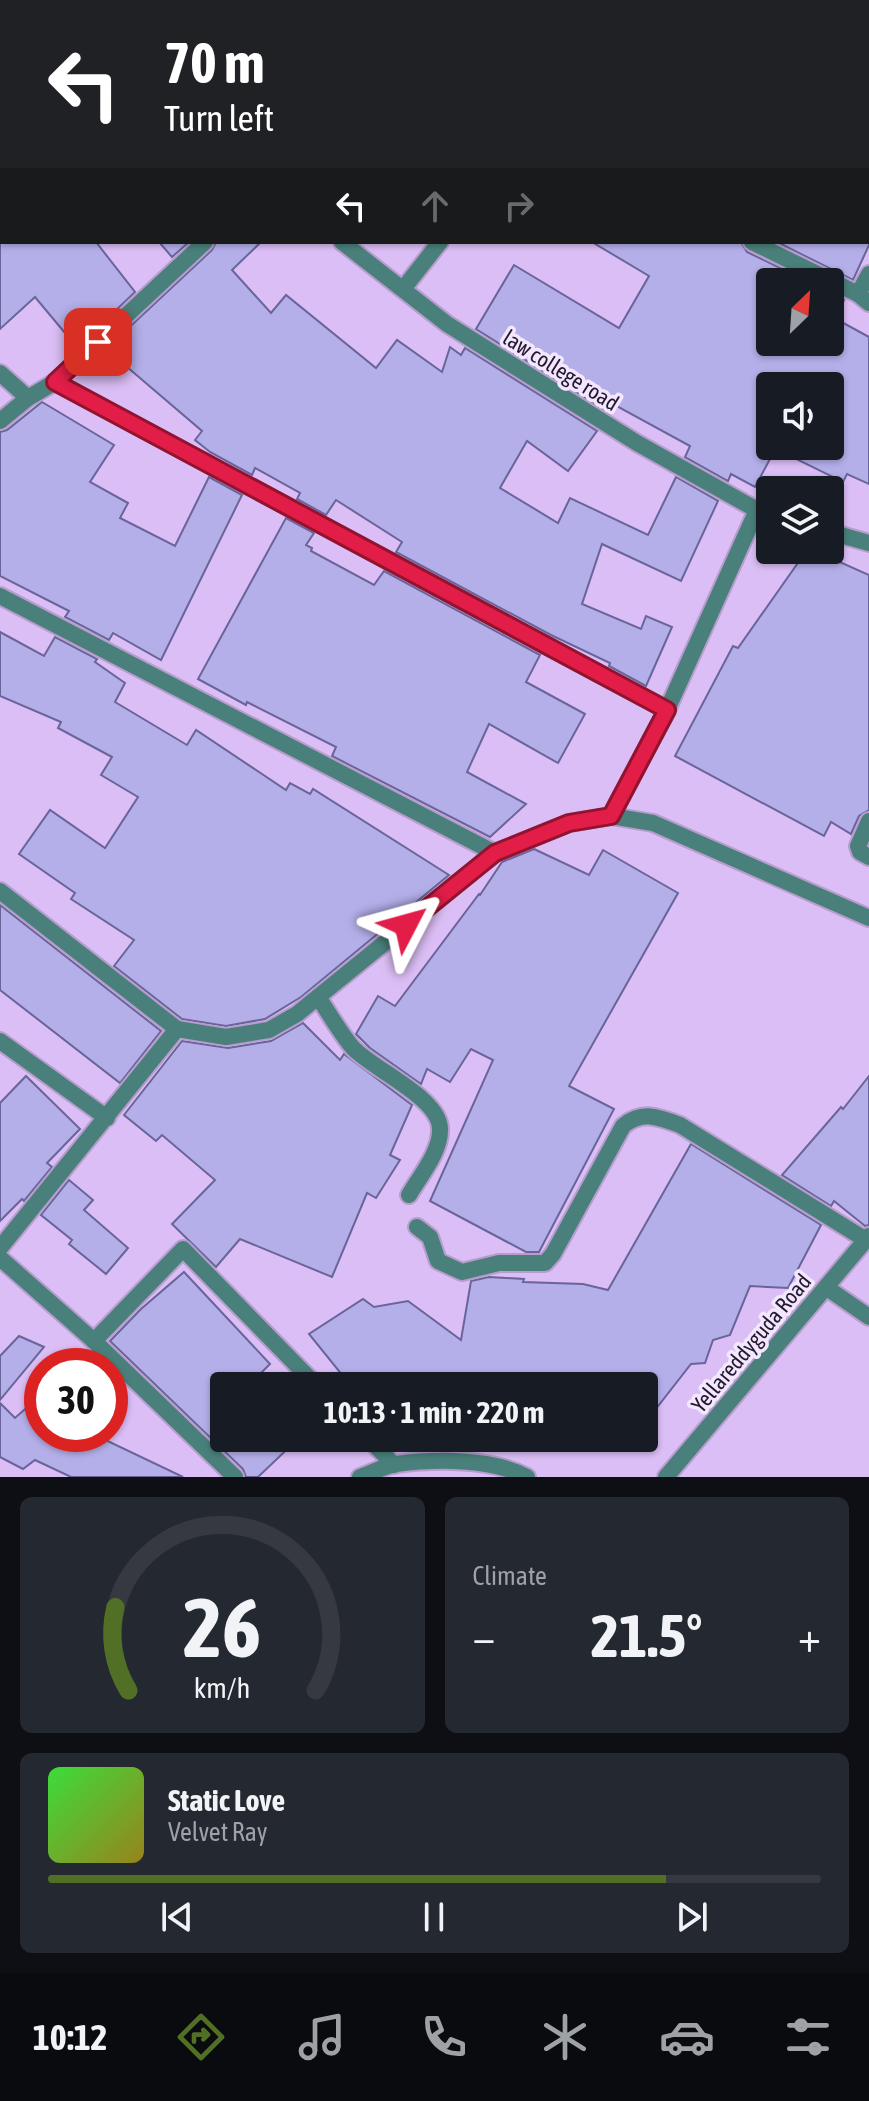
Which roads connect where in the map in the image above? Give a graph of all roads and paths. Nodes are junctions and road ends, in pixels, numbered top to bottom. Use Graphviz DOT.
graph roads {
  1 [pos="203,244"];
  2 [pos="345,244"];
  3 [pos="438,244"];
  4 [pos="756,244"];
  5 [pos="869,274"];
  6 [pos="403,289"];
  7 [pos="864,298"];
  8 [pos="0,373"];
  9 [pos="55,382"];
  10 [pos="28,398"];
  11 [pos="0,421"];
  12 [pos="756,508"];
  13 [pos="756,528"];
  14 [pos="844,536"];
  15 [pos="869,543"];
  16 [pos="0,596"];
  17 [pos="667,710"];
  18 [pos="611,816"];
  19 [pos="869,821"];
  20 [pos="495,853"];
  21 [pos="869,857"];
  22 [pos="0,891"];
  23 [pos="867,913"];
  24 [pos="318,997"];
  25 [pos="177,1029"];
  26 [pos="0,1041"];
  27 [pos="107,1118"];
  28 [pos="409,1195"];
  29 [pos="417,1227"];
  30 [pos="867,1238"];
  31 [pos="0,1248"];
  32 [pos="0,1258"];
  33 [pos="827,1288"];
  34 [pos="869,1317"];
  35 [pos="94,1341"];
  36 [pos="303,1372"];
  37 [pos="381,1452"];
  38 [pos="394,1465"];
  39 [pos="235,1477"];
  40 [pos="360,1477"];
  41 [pos="527,1477"];
  42 [pos="666,1477"];
  1 -- 9 [label="street"];
  2 -- 6 [label="street, law college road"];
  3 -- 6 [label="street"];
  4 -- 7 [label="street"];
  5 -- 7 [label="street"];
  6 -- 12 [label="street, law college road"];
  8 -- 10 [label="street"];
  9 -- 10 [label="street"];
  9 -- 17 [label="street"];
  10 -- 11 [label="street"];
  13 -- 17 [label="street"];
  14 -- 15 [label="street"];
  16 -- 20 [label="street"];
  17 -- 18 [label="street"];
  18 -- 20 [label="street"];
  18 -- 23 [label="street"];
  19 -- 21 [label="street"];
  20 -- 24 [label="street"];
  22 -- 25 [label="street"];
  24 -- 25 [label="street"];
  24 -- 28 [label="street"];
  25 -- 27 [label="street"];
  26 -- 27 [label="street"];
  27 -- 31 [label="street"];
  29 -- 30 [label="street"];
  30 -- 33 [label="street, Yellareddyguda Road"];
  32 -- 35 [label="street"];
  33 -- 34 [label="street"];
  33 -- 42 [label="street, Yellareddyguda Road"];
  35 -- 36 [label="street"];
  35 -- 39 [label="street"];
  37 -- 38 [label="street"];
  38 -- 40 [label="street"];
  38 -- 41 [label="street"];
}
